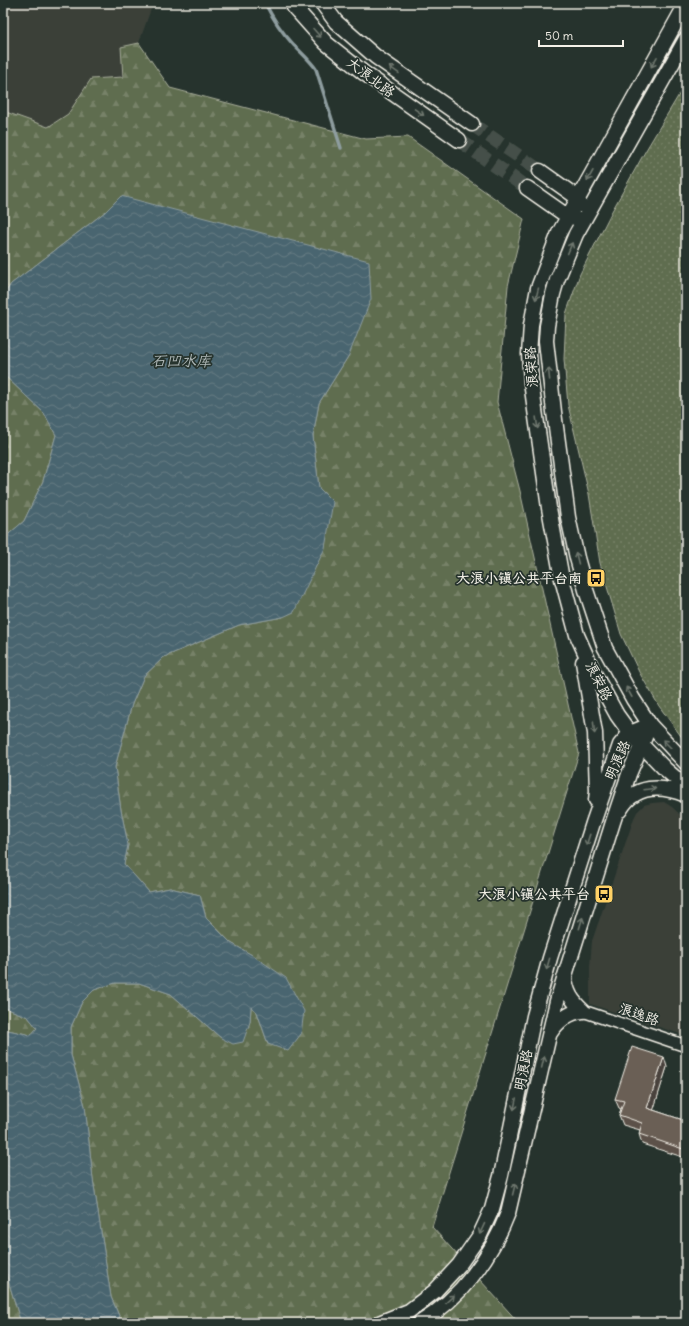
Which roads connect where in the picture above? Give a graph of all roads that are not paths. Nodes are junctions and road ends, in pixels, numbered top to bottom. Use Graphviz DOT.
graph roads {
  1 [pos="292,3"];
  2 [pos="322,3"];
  3 [pos="686,4"];
  4 [pos="686,39"];
  5 [pos="472,124"];
  6 [pos="459,140"];
  7 [pos="540,171"];
  8 [pos="527,188"];
  9 [pos="578,198"];
  10 [pos="567,216"];
  11 [pos="585,220"];
  12 [pos="577,635"];
  13 [pos="650,725"];
  14 [pos="630,733"];
  15 [pos="642,745"];
  16 [pos="686,763"];
  17 [pos="686,787"];
  18 [pos="686,795"];
  19 [pos="613,822"];
  20 [pos="593,823"];
  21 [pos="565,974"];
  22 [pos="583,1011"];
  23 [pos="549,1034"];
  24 [pos="686,1046"];
  25 [pos="379,1323"];
  26 [pos="420,1323"];
  1 -- 6 [label="main road, 大浪北路, one-way"];
  5 -- 2 [label="main road, 大浪北路, one-way"];
  3 -- 9 [label="main road, 浪荣路, one-way"];
  4 -- 11 [label="main road, 浪荣路"];
  7 -- 9 [label="main road"];
  8 -- 10 [label="main road"];
  9 -- 10 [label="main road, 浪荣路"];
  9 -- 11 [label="main road"];
  10 -- 11 [label="main road"];
  10 -- 12 [label="main road, 浪荣路, one-way"];
  13 -- 11 [label="main road, 浪荣路, one-way"];
  12 -- 14 [label="main road, 浪荣路"];
  12 -- 20 [label="main road, one-way"];
  13 -- 14 [label="main road, 明浪路"];
  13 -- 15 [label="main road, 明浪路"];
  16 -- 13 [label="main road, 浪荣路, one-way"];
  14 -- 15 [label="main road, 浪荣路"];
  14 -- 20 [label="main road, 明浪路"];
  15 -- 17 [label="main road, 浪荣路"];
  15 -- 19 [label="main road, 明浪路"];
  19 -- 18 [label="main road, one-way"];
  21 -- 19 [label="main road, 明浪路, one-way"];
  20 -- 25 [label="main road, 明浪路, one-way"];
  21 -- 22 [label="main road"];
  21 -- 23 [label="main road, 明浪路"];
  22 -- 23 [label="main road"];
  22 -- 24 [label="street, 浪逸路"];
  26 -- 23 [label="main road, 明浪路, one-way"];
}
